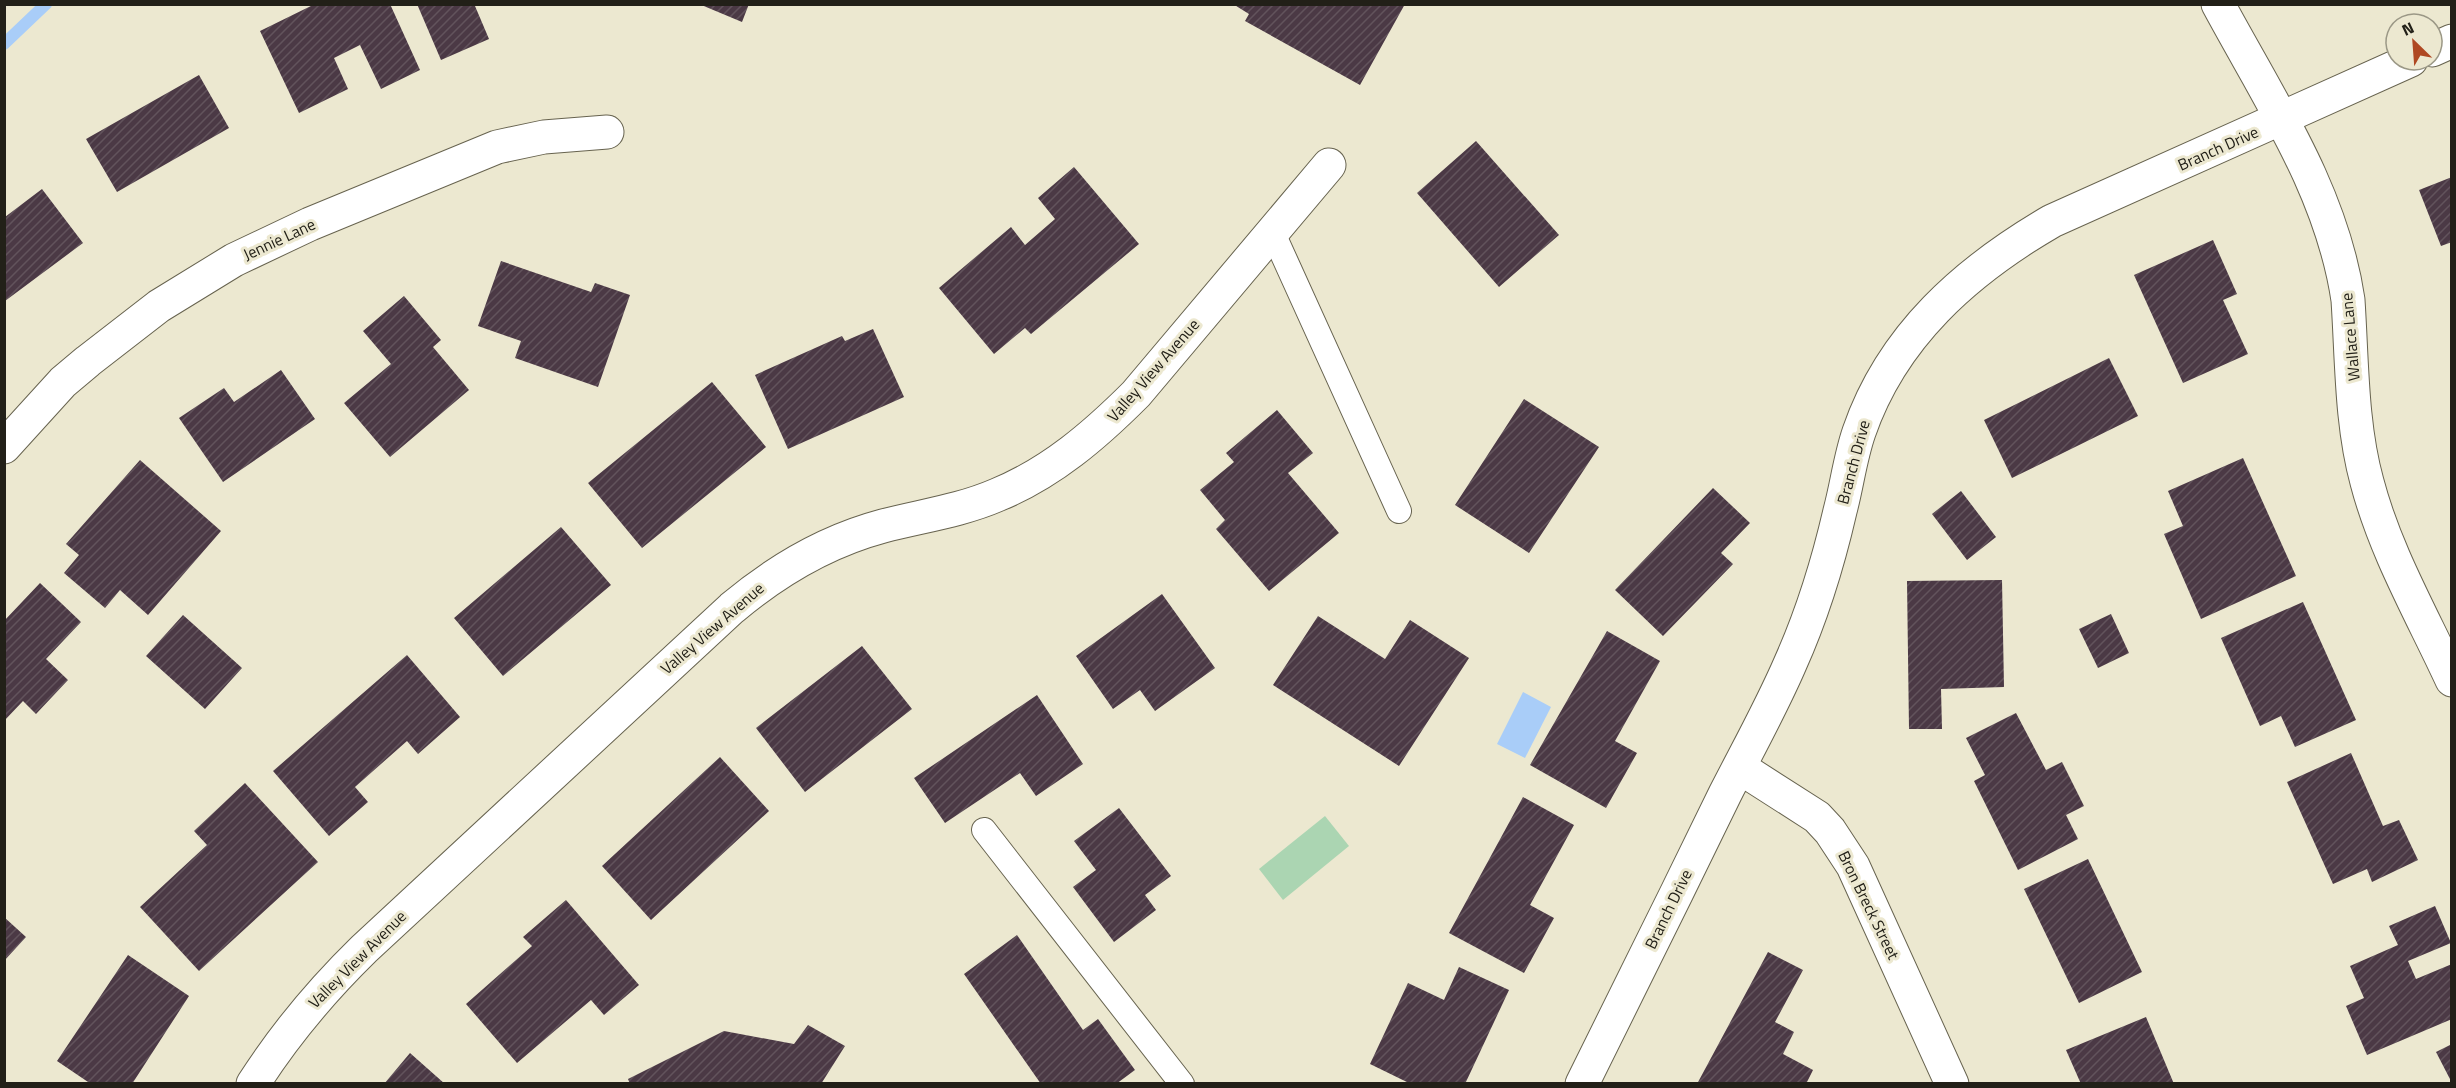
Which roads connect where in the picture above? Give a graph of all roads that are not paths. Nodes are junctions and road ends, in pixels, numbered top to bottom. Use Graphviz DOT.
graph roads {
  1 [pos="2218,4"];
  2 [pos="2385,72"];
  3 [pos="2281,120"];
  4 [pos="607,132"];
  5 [pos="1329,165"];
  6 [pos="1272,231"];
  7 [pos="4,447"];
  8 [pos="1399,511"];
  9 [pos="2451,680"];
  10 [pos="1738,767"];
  11 [pos="984,830"];
  12 [pos="253,1083"];
  13 [pos="1182,1083"];
  14 [pos="1582,1083"];
  15 [pos="1952,1083"];
  1 -- 3 [label="street, Wallace Lane"];
  2 -- 3 [label="street, Branch Drive"];
  3 -- 9 [label="street, Wallace Lane"];
  3 -- 10 [label="street, Branch Drive"];
  4 -- 7 [label="street, Jennie Lane"];
  5 -- 6 [label="street, Valley View Avenue"];
  6 -- 8 [label="lane"];
  6 -- 12 [label="street, Valley View Avenue"];
  10 -- 14 [label="street, Branch Drive"];
  10 -- 15 [label="street, Bron Breck Street"];
  11 -- 13 [label="lane"];
}
